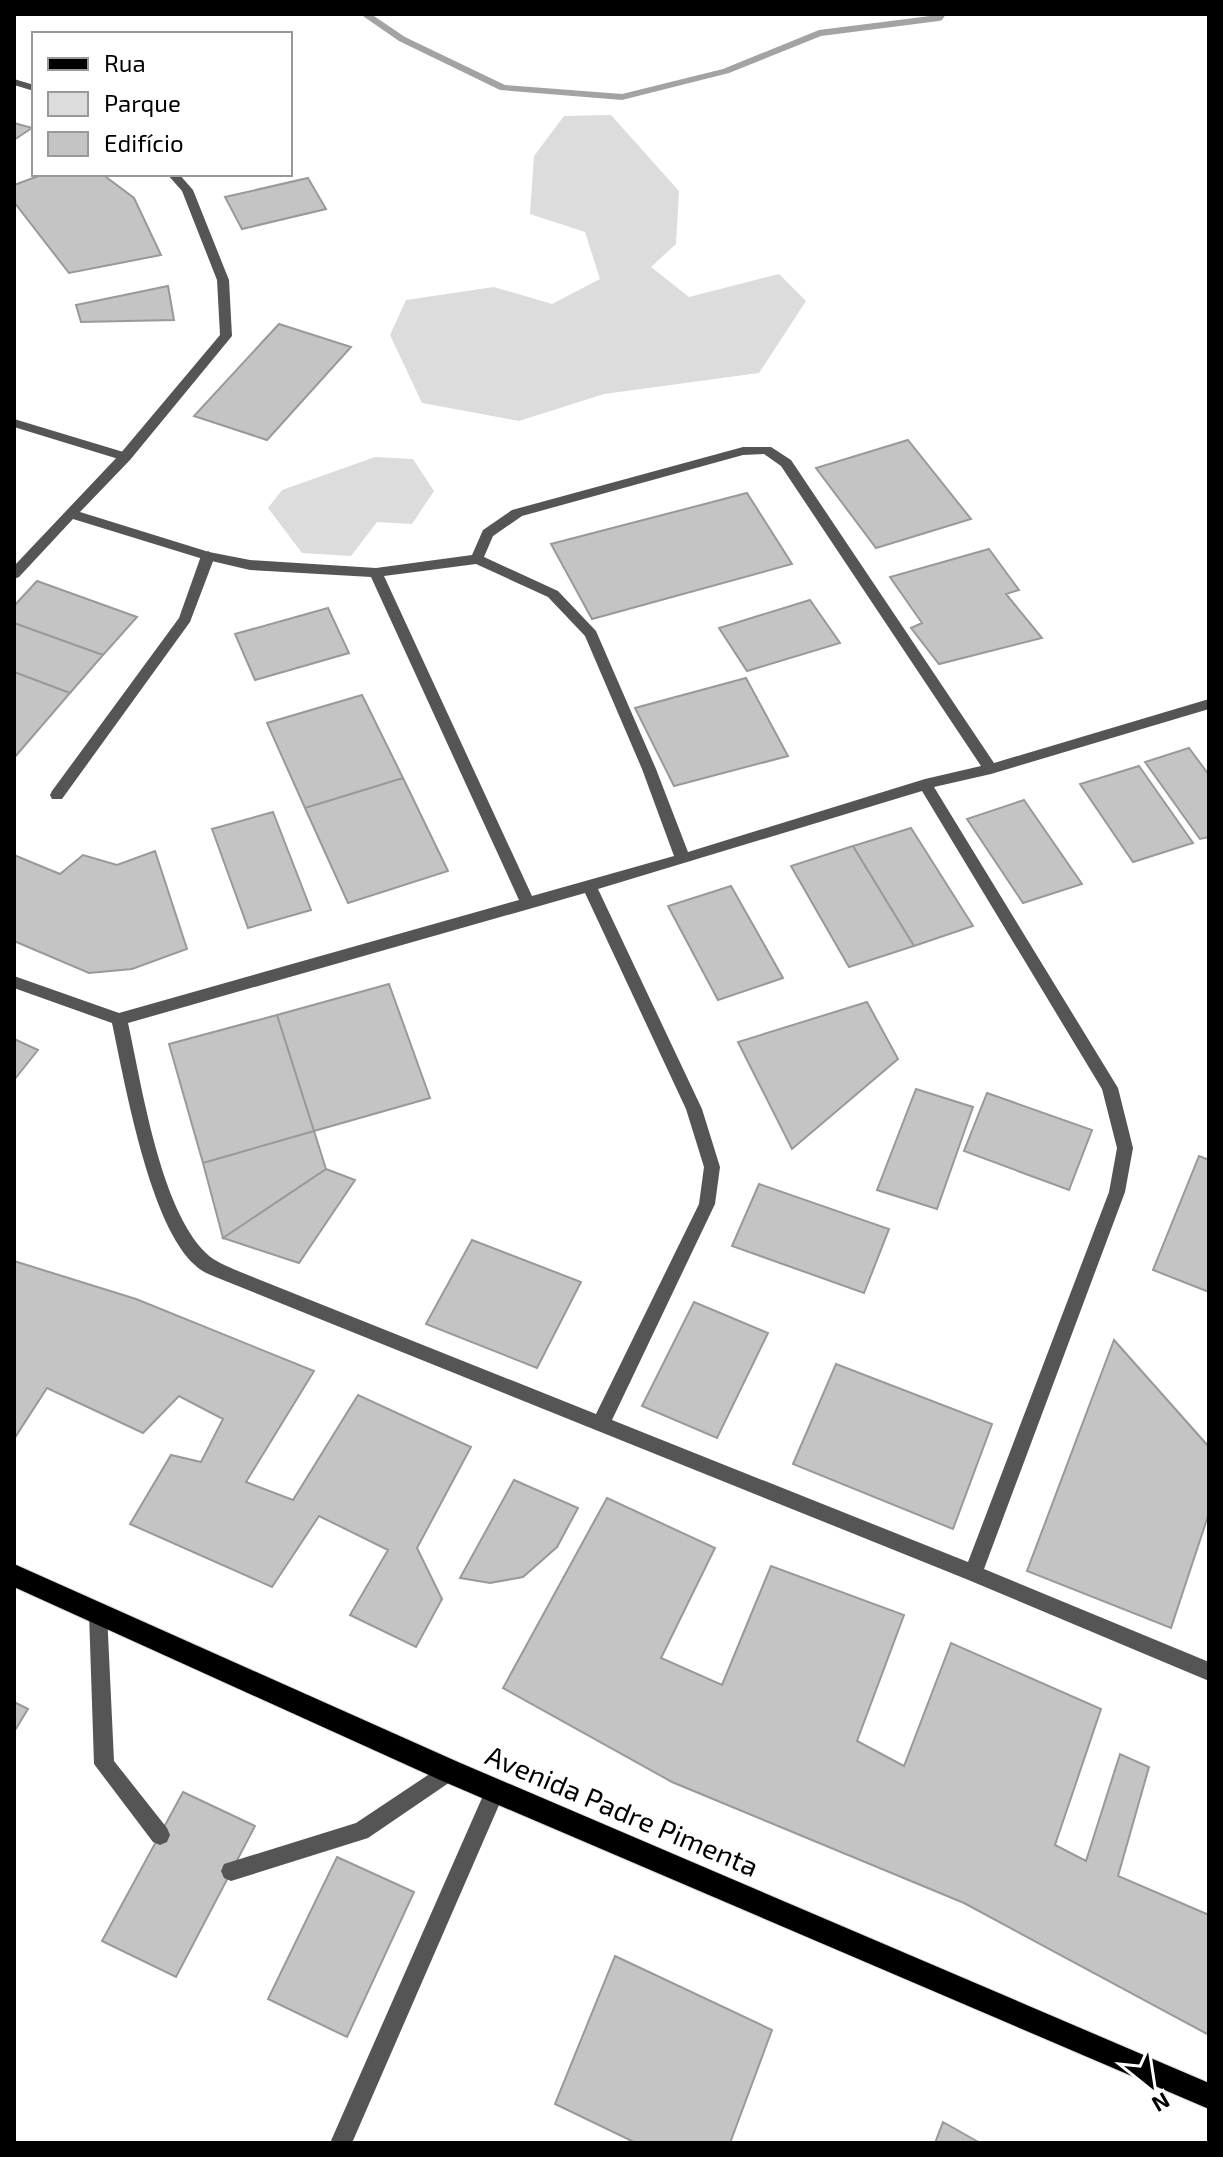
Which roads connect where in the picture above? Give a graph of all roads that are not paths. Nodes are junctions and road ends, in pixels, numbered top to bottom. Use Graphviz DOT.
graph roads {
  1 [pos="175,176"];
  2 [pos="14,423"];
  3 [pos="125,457"];
  4 [pos="71,514"];
  5 [pos="208,556"];
  6 [pos="477,559"];
  7 [pos="376,573"];
  8 [pos="14,574"];
  9 [pos="1209,704"];
  10 [pos="991,769"];
  11 [pos="925,784"];
  12 [pos="57,795"];
  13 [pos="683,859"];
  14 [pos="588,884"];
  15 [pos="527,901"];
  16 [pos="14,982"];
  17 [pos="119,1019"];
  18 [pos="600,1425"];
  19 [pos="973,1573"];
  20 [pos="14,1575"];
  21 [pos="98,1613"];
  22 [pos="1209,1672"];
  23 [pos="449,1771"];
  24 [pos="496,1789"];
  25 [pos="160,1835"];
  26 [pos="231,1871"];
  27 [pos="1209,2096"];
  28 [pos="341,2143"];
  1 -- 3 [label="street"];
  2 -- 3 [label="street"];
  3 -- 4 [label="street"];
  4 -- 5 [label="street"];
  4 -- 8 [label="street"];
  5 -- 7 [label="street"];
  5 -- 12 [label="street"];
  6 -- 7 [label="street"];
  6 -- 10 [label="street"];
  6 -- 13 [label="street"];
  7 -- 15 [label="street"];
  9 -- 10 [label="street"];
  10 -- 11 [label="street"];
  11 -- 13 [label="street"];
  11 -- 19 [label="street"];
  13 -- 14 [label="street"];
  14 -- 15 [label="street"];
  14 -- 18 [label="street"];
  15 -- 17 [label="street"];
  16 -- 17 [label="street"];
  17 -- 18 [label="street"];
  18 -- 19 [label="street"];
  19 -- 22 [label="street"];
  20 -- 21 [label="main road, Avenida Padre Pimenta"];
  21 -- 23 [label="main road, Avenida Padre Pimenta"];
  21 -- 25 [label="street"];
  23 -- 24 [label="main road, Avenida Padre Pimenta"];
  23 -- 26 [label="street"];
  24 -- 27 [label="main road, Avenida Padre Pimenta"];
  24 -- 28 [label="street"];
}
